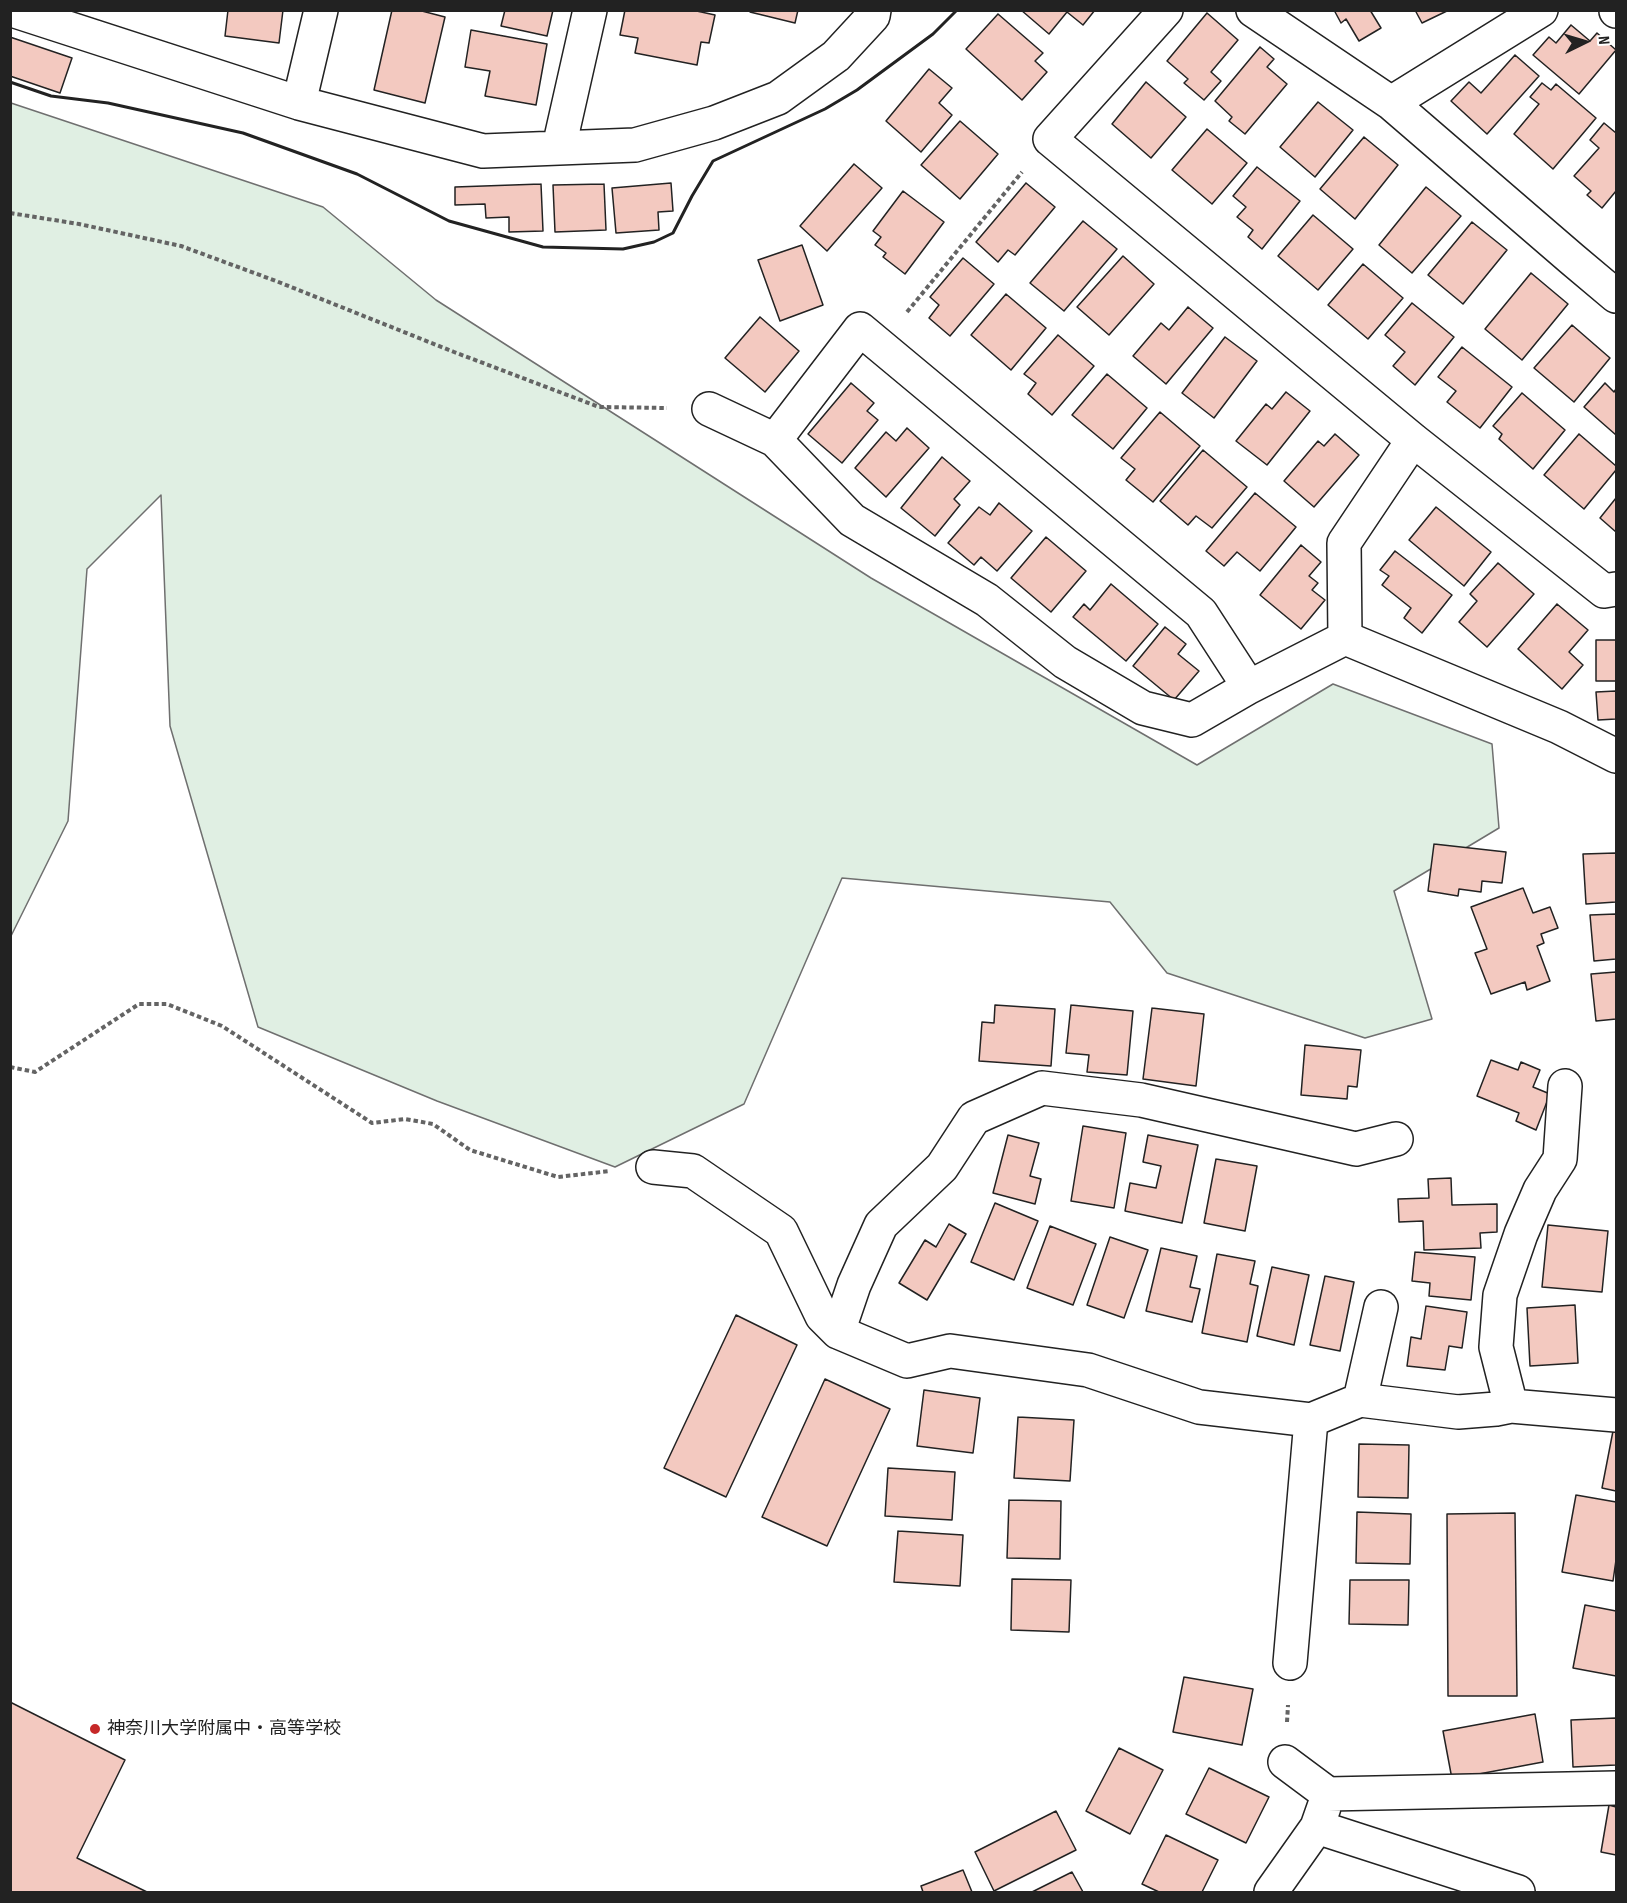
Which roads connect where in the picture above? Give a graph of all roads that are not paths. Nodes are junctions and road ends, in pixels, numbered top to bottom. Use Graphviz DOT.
graph roads {
  1 [pos="12,10"];
  2 [pos="321,10"];
  3 [pos="590,10"];
  4 [pos="1166,10"];
  5 [pos="1253,10"];
  6 [pos="1541,10"];
  7 [pos="877,12"];
  8 [pos="53,17"];
  9 [pos="299,103"];
  10 [pos="1391,103"];
  11 [pos="560,147"];
  12 [pos="1617,296"];
  13 [pos="709,409"];
  14 [pos="775,440"];
  15 [pos="1413,440"];
  16 [pos="1617,589"];
  17 [pos="1344,638"];
  18 [pos="1250,687"];
  19 [pos="1617,756"];
  20 [pos="1565,1086"];
  21 [pos="1396,1138"];
  22 [pos="653,1167"];
  23 [pos="1381,1307"];
  24 [pos="838,1332"];
  25 [pos="1360,1400"];
  26 [pos="1511,1406"];
  27 [pos="1617,1415"];
  28 [pos="1311,1420"];
  29 [pos="1290,1663"];
  30 [pos="1285,1762"];
  31 [pos="1617,1788"];
  32 [pos="1328,1794"];
  33 [pos="1317,1827"];
  34 [pos="1271,1893"];
  35 [pos="1518,1893"];
  1 -- 8 [label="street"];
  2 -- 9 [label="street"];
  3 -- 11 [label="street"];
  4 -- 15 [label="street"];
  5 -- 10 [label="street"];
  6 -- 10 [label="street"];
  7 -- 11 [label="street"];
  8 -- 9 [label="street"];
  9 -- 11 [label="street"];
  10 -- 12 [label="street"];
  13 -- 14 [label="street"];
  14 -- 18 [label="street"];
  14 -- 18 [label="street"];
  15 -- 16 [label="street"];
  15 -- 17 [label="street"];
  17 -- 18 [label="street"];
  17 -- 19 [label="street"];
  20 -- 26 [label="street"];
  21 -- 24 [label="street"];
  22 -- 24 [label="street"];
  23 -- 25 [label="street"];
  24 -- 28 [label="street"];
  25 -- 26 [label="street"];
  25 -- 28 [label="street"];
  26 -- 27 [label="street"];
  28 -- 29 [label="street"];
  30 -- 32 [label="street"];
  31 -- 32 [label="street"];
  32 -- 33 [label="street"];
  33 -- 34 [label="street"];
  33 -- 35 [label="street"];
}
